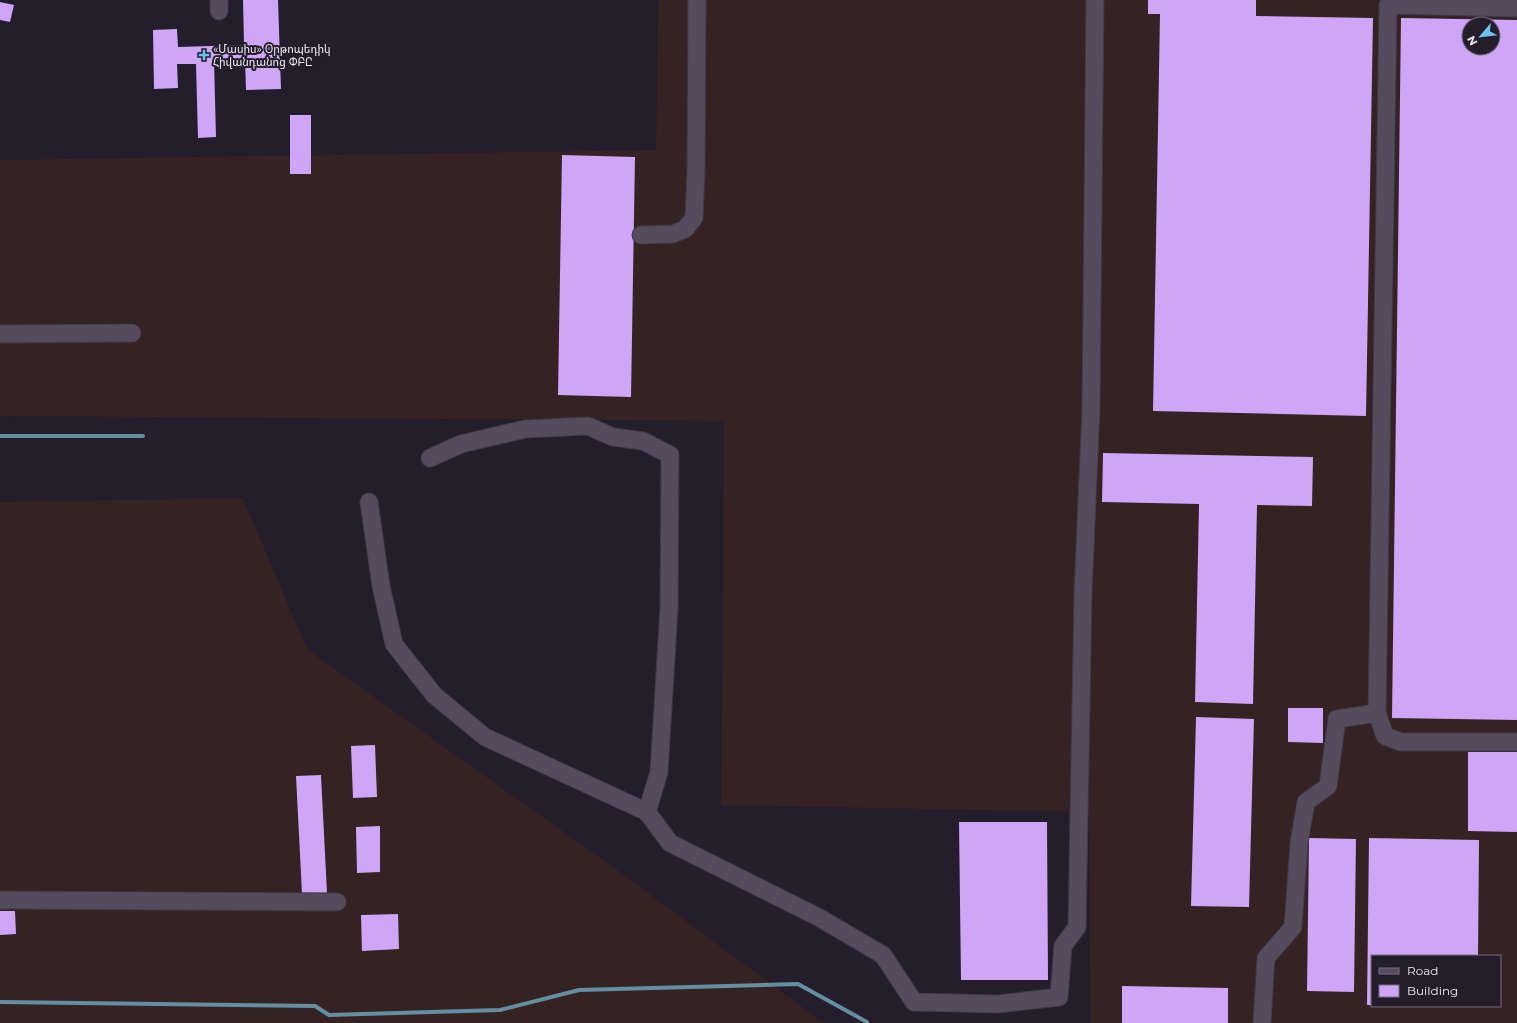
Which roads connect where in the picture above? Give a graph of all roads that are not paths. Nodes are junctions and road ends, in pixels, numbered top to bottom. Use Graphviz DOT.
graph roads {
  1 [pos="697,0"];
  2 [pos="1095,0"];
  3 [pos="1517,8"];
  4 [pos="641,236"];
  5 [pos="132,333"];
  6 [pos="0,334"];
  7 [pos="430,458"];
  8 [pos="369,502"];
  9 [pos="1377,713"];
  10 [pos="1517,742"];
  11 [pos="647,812"];
  12 [pos="0,900"];
  13 [pos="337,902"];
  14 [pos="1262,1023"];
  1 -- 4 [label="lane"];
  2 -- 11 [label="lane"];
  3 -- 9 [label="lane"];
  5 -- 6 [label="lane"];
  7 -- 11 [label="lane"];
  8 -- 11 [label="lane"];
  9 -- 10 [label="lane"];
  9 -- 14 [label="lane"];
  12 -- 13 [label="lane"];
}
